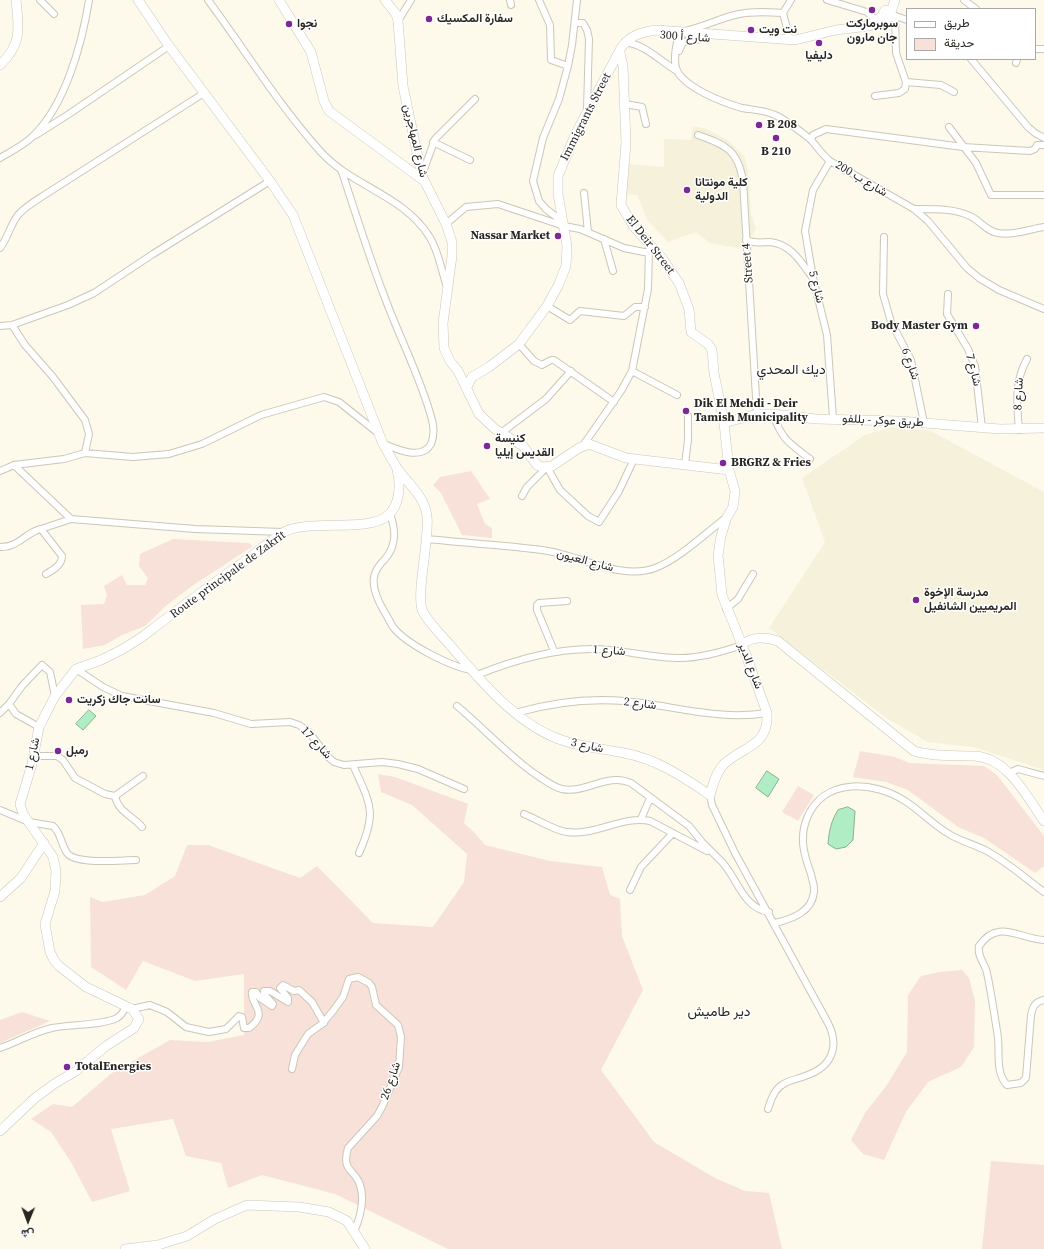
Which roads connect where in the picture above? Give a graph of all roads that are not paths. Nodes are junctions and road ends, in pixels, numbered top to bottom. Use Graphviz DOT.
graph roads {
  1 [pos="16,0"];
  2 [pos="40,0"];
  3 [pos="89,0"];
  4 [pos="138,0"];
  5 [pos="208,0"];
  6 [pos="279,0"];
  7 [pos="385,0"];
  8 [pos="411,0"];
  9 [pos="539,0"];
  10 [pos="577,0"];
  11 [pos="791,0"];
  12 [pos="827,0"];
  13 [pos="890,0"];
  14 [pos="895,0"];
  15 [pos="964,0"];
  16 [pos="975,8"];
  17 [pos="783,13"];
  18 [pos="54,14"];
  19 [pos="887,15"];
  20 [pos="906,20"];
  21 [pos="398,21"];
  22 [pos="575,23"];
  23 [pos="679,34"];
  24 [pos="705,38"];
  25 [pos="625,42"];
  26 [pos="790,42"];
  27 [pos="169,46"];
  28 [pos="620,53"];
  29 [pos="973,60"];
  30 [pos="675,62"];
  31 [pos="0,65"];
  32 [pos="568,66"];
  33 [pos="677,71"];
  34 [pos="906,82"];
  35 [pos="204,92"];
  36 [pos="954,92"];
  37 [pos="875,96"];
  38 [pos="475,99"];
  39 [pos="625,104"];
  40 [pos="587,113"];
  41 [pos="646,124"];
  42 [pos="949,127"];
  43 [pos="698,136"];
  44 [pos="1042,136"];
  45 [pos="31,138"];
  46 [pos="811,140"];
  47 [pos="433,142"];
  48 [pos="1044,145"];
  49 [pos="963,147"];
  50 [pos="0,158"];
  51 [pos="470,160"];
  52 [pos="830,161"];
  53 [pos="342,172"];
  54 [pos="423,178"];
  55 [pos="270,180"];
  56 [pos="584,193"];
  57 [pos="1044,195"];
  58 [pos="914,209"];
  59 [pos="446,224"];
  60 [pos="563,224"];
  61 [pos="1044,227"];
  62 [pos="588,232"];
  63 [pos="884,237"];
  64 [pos="604,239"];
  65 [pos="746,240"];
  66 [pos="754,244"];
  67 [pos="0,248"];
  68 [pos="649,248"];
  69 [pos="747,249"];
  70 [pos="613,271"];
  71 [pos="813,278"];
  72 [pos="448,292"];
  73 [pos="948,294"];
  74 [pos="547,306"];
  75 [pos="645,308"];
  76 [pos="1044,309"];
  77 [pos="12,325"];
  78 [pos="0,326"];
  79 [pos="519,344"];
  80 [pos="1027,359"];
  81 [pos="458,371"];
  82 [pos="571,371"];
  83 [pos="632,371"];
  84 [pos="474,375"];
  85 [pos="467,387"];
  86 [pos="677,395"];
  87 [pos="614,402"];
  88 [pos="757,414"];
  89 [pos="773,414"];
  90 [pos="688,416"];
  91 [pos="833,418"];
  92 [pos="924,422"];
  93 [pos="724,423"];
  94 [pos="982,428"];
  95 [pos="1044,428"];
  96 [pos="1019,430"];
  97 [pos="502,433"];
  98 [pos="378,434"];
  99 [pos="383,444"];
  100 [pos="584,444"];
  101 [pos="85,454"];
  102 [pos="634,459"];
  103 [pos="810,459"];
  104 [pos="685,464"];
  105 [pos="14,465"];
  106 [pos="397,468"];
  107 [pos="547,468"];
  108 [pos="729,470"];
  109 [pos="0,471"];
  110 [pos="522,496"];
  111 [pos="390,514"];
  112 [pos="727,517"];
  113 [pos="71,519"];
  114 [pos="41,529"];
  115 [pos="285,532"];
  116 [pos="427,539"];
  117 [pos="0,547"];
  118 [pos="46,574"];
  119 [pos="753,574"];
  120 [pos="567,600"];
  121 [pos="726,609"];
  122 [pos="742,645"];
  123 [pos="554,651"];
  124 [pos="76,669"];
  125 [pos="475,673"];
  126 [pos="55,696"];
  127 [pos="9,704"];
  128 [pos="457,706"];
  129 [pos="515,712"];
  130 [pos="0,713"];
  131 [pos="767,713"];
  132 [pos="40,727"];
  133 [pos="34,756"];
  134 [pos="353,765"];
  135 [pos="1009,773"];
  136 [pos="143,776"];
  137 [pos="1044,776"];
  138 [pos="464,789"];
  139 [pos="710,795"];
  140 [pos="115,796"];
  141 [pos="650,798"];
  142 [pos="0,810"];
  143 [pos="524,814"];
  144 [pos="641,819"];
  145 [pos="1044,821"];
  146 [pos="29,822"];
  147 [pos="142,827"];
  148 [pos="673,833"];
  149 [pos="44,842"];
  150 [pos="359,853"];
  151 [pos="136,860"];
  152 [pos="720,860"];
  153 [pos="630,890"];
  154 [pos="1044,892"];
  155 [pos="0,897"];
  156 [pos="768,912"];
  157 [pos="775,923"];
  158 [pos="1044,940"];
  159 [pos="1044,1000"];
  160 [pos="129,1008"];
  161 [pos="324,1023"];
  162 [pos="0,1048"];
  163 [pos="292,1069"];
  164 [pos="768,1108"];
  165 [pos="0,1131"];
  166 [pos="354,1232"];
  167 [pos="126,1249"];
  168 [pos="365,1249"];
  1 -- 31 [label="street"];
  2 -- 18 [label="street"];
  3 -- 45 [label="street"];
  4 -- 27 [label="street"];
  5 -- 53 [label="street"];
  6 -- 54 [label="street"];
  7 -- 21 [label="street, شارع المهاجرين"];
  8 -- 21 [label="street"];
  9 -- 32 [label="street"];
  10 -- 22 [label="street"];
  11 -- 17 [label="street"];
  12 -- 19 [label="street"];
  13 -- 19 [label="street"];
  14 -- 19 [label="street"];
  15 -- 16 [label="street"];
  17 -- 23 [label="street"];
  17 -- 26 [label="street"];
  19 -- 20 [label="street"];
  19 -- 26 [label="street, شارع أ 300"];
  19 -- 34 [label="street"];
  21 -- 54 [label="street, شارع المهاجرين"];
  22 -- 32 [label="street"];
  22 -- 40 [label="street"];
  23 -- 24 [label="street, شارع أ 300"];
  23 -- 25 [label="street, شارع أ 300"];
  23 -- 26 [label="street, شارع أ 300"];
  23 -- 30 [label="street"];
  24 -- 26 [label="street, شارع أ 300"];
  24 -- 30 [label="street"];
  25 -- 28 [label="street, Immigrants Street"];
  25 -- 33 [label="street, شارع ب 200"];
  27 -- 35 [label="street"];
  27 -- 45 [label="street"];
  28 -- 39 [label="street, El Deir Street"];
  28 -- 40 [label="street, Immigrants Street"];
  29 -- 44 [label="street"];
  30 -- 33 [label="street"];
  32 -- 60 [label="street"];
  33 -- 46 [label="street, شارع ب 200"];
  34 -- 36 [label="street"];
  34 -- 37 [label="street"];
  35 -- 55 [label="street"];
  35 -- 67 [label="street"];
  38 -- 47 [label="street"];
  39 -- 41 [label="street"];
  39 -- 68 [label="street, El Deir Street"];
  40 -- 60 [label="street, Immigrants Street"];
  42 -- 49 [label="street"];
  43 -- 65 [label="street, Street 4"];
  45 -- 50 [label="street"];
  46 -- 49 [label="street"];
  46 -- 52 [label="street, شارع ب 200"];
  47 -- 51 [label="street"];
  47 -- 54 [label="street"];
  48 -- 49 [label="street"];
  49 -- 57 [label="street"];
  52 -- 58 [label="street, شارع ب 200"];
  52 -- 71 [label="street, شارع 5"];
  53 -- 72 [label="street"];
  53 -- 99 [label="street"];
  54 -- 59 [label="street, شارع المهاجرين"];
  55 -- 77 [label="street"];
  55 -- 98 [label="street"];
  56 -- 62 [label="street"];
  58 -- 61 [label="street"];
  58 -- 76 [label="street, شارع ب 200"];
  59 -- 60 [label="street"];
  59 -- 72 [label="street, شارع المهاجرين"];
  60 -- 62 [label="street"];
  60 -- 74 [label="street, Immigrants Street"];
  62 -- 64 [label="street"];
  63 -- 92 [label="street, شارع 6"];
  64 -- 68 [label="street"];
  64 -- 70 [label="street"];
  65 -- 66 [label="street"];
  65 -- 69 [label="street, Street 4"];
  66 -- 69 [label="street"];
  66 -- 71 [label="street"];
  68 -- 75 [label="street"];
  68 -- 93 [label="street, El Deir Street"];
  69 -- 88 [label="street, Street 4"];
  71 -- 91 [label="street, شارع 5"];
  72 -- 81 [label="street, شارع المهاجرين"];
  73 -- 94 [label="street, شارع 7"];
  74 -- 75 [label="street"];
  74 -- 79 [label="street, Immigrants Street"];
  75 -- 83 [label="street"];
  77 -- 78 [label="street"];
  77 -- 101 [label="street"];
  79 -- 82 [label="street"];
  79 -- 84 [label="street, Immigrants Street"];
  80 -- 96 [label="street, شارع 8"];
  81 -- 84 [label="street"];
  81 -- 85 [label="street, شارع المهاجرين"];
  82 -- 87 [label="street"];
  82 -- 97 [label="street"];
  83 -- 86 [label="street"];
  83 -- 87 [label="street"];
  84 -- 85 [label="street"];
  85 -- 97 [label="street"];
  87 -- 100 [label="street"];
  88 -- 89 [label="street, طريق عوكر - بللفو"];
  88 -- 93 [label="street, طريق عوكر - بللفو"];
  89 -- 91 [label="street, طريق عوكر - بللفو"];
  89 -- 103 [label="street"];
  90 -- 104 [label="street"];
  91 -- 92 [label="street, طريق عوكر - بللفو"];
  92 -- 94 [label="street, طريق عوكر - بللفو"];
  93 -- 108 [label="street, El Deir Street"];
  94 -- 96 [label="street, طريق عوكر - بللفو"];
  95 -- 96 [label="street, طريق عوكر - بللفو"];
  97 -- 107 [label="street"];
  98 -- 99 [label="street"];
  98 -- 101 [label="street"];
  99 -- 106 [label="street"];
  100 -- 102 [label="street"];
  100 -- 107 [label="street"];
  101 -- 105 [label="street"];
  102 -- 104 [label="street"];
  102 -- 107 [label="street"];
  104 -- 108 [label="street"];
  105 -- 109 [label="street"];
  105 -- 113 [label="street"];
  106 -- 111 [label="street"];
  106 -- 116 [label="street, شارع 3"];
  107 -- 110 [label="street"];
  108 -- 112 [label="street, El Deir Street"];
  111 -- 115 [label="street, Route principale de Zakrît"];
  111 -- 125 [label="street"];
  112 -- 116 [label="street, شارع العيون"];
  112 -- 121 [label="street, شارع الدير"];
  113 -- 114 [label="street"];
  113 -- 115 [label="street"];
  114 -- 117 [label="street"];
  114 -- 118 [label="street"];
  115 -- 124 [label="street, Route principale de Zakrît"];
  116 -- 125 [label="street, شارع 3"];
  119 -- 121 [label="street"];
  120 -- 123 [label="street"];
  121 -- 122 [label="street, شارع الدير"];
  122 -- 123 [label="street, شارع 1"];
  122 -- 131 [label="street, شارع الدير"];
  122 -- 135 [label="street"];
  123 -- 125 [label="street, شارع 1"];
  124 -- 126 [label="street, شارع 1"];
  124 -- 134 [label="street, شارع 17"];
  125 -- 129 [label="street, شارع 3"];
  126 -- 127 [label="street"];
  126 -- 132 [label="street, شارع 1"];
  127 -- 130 [label="street"];
  127 -- 132 [label="street"];
  128 -- 141 [label="street"];
  129 -- 131 [label="street, شارع 2"];
  129 -- 139 [label="street, شارع 3"];
  131 -- 139 [label="street, شارع الدير"];
  132 -- 133 [label="street, شارع 1"];
  133 -- 140 [label="street"];
  133 -- 146 [label="street, شارع 1"];
  134 -- 138 [label="street, شارع 17"];
  134 -- 150 [label="street"];
  135 -- 137 [label="street"];
  135 -- 145 [label="street"];
  136 -- 140 [label="street"];
  139 -- 156 [label="street"];
  140 -- 147 [label="street"];
  141 -- 144 [label="street"];
  141 -- 152 [label="street"];
  142 -- 146 [label="street"];
  143 -- 144 [label="street"];
  144 -- 148 [label="street"];
  146 -- 149 [label="street, شارع 1"];
  146 -- 151 [label="street"];
  148 -- 152 [label="street"];
  148 -- 153 [label="street"];
  149 -- 155 [label="street"];
  149 -- 160 [label="street"];
  152 -- 156 [label="street"];
  154 -- 157 [label="street"];
  156 -- 157 [label="street"];
  157 -- 164 [label="street"];
  158 -- 159 [label="street"];
  160 -- 161 [label="street"];
  160 -- 162 [label="street"];
  160 -- 165 [label="street"];
  161 -- 163 [label="street, شارع 26"];
  161 -- 166 [label="street, شارع 26"];
  166 -- 167 [label="street"];
  166 -- 168 [label="street"];
}
